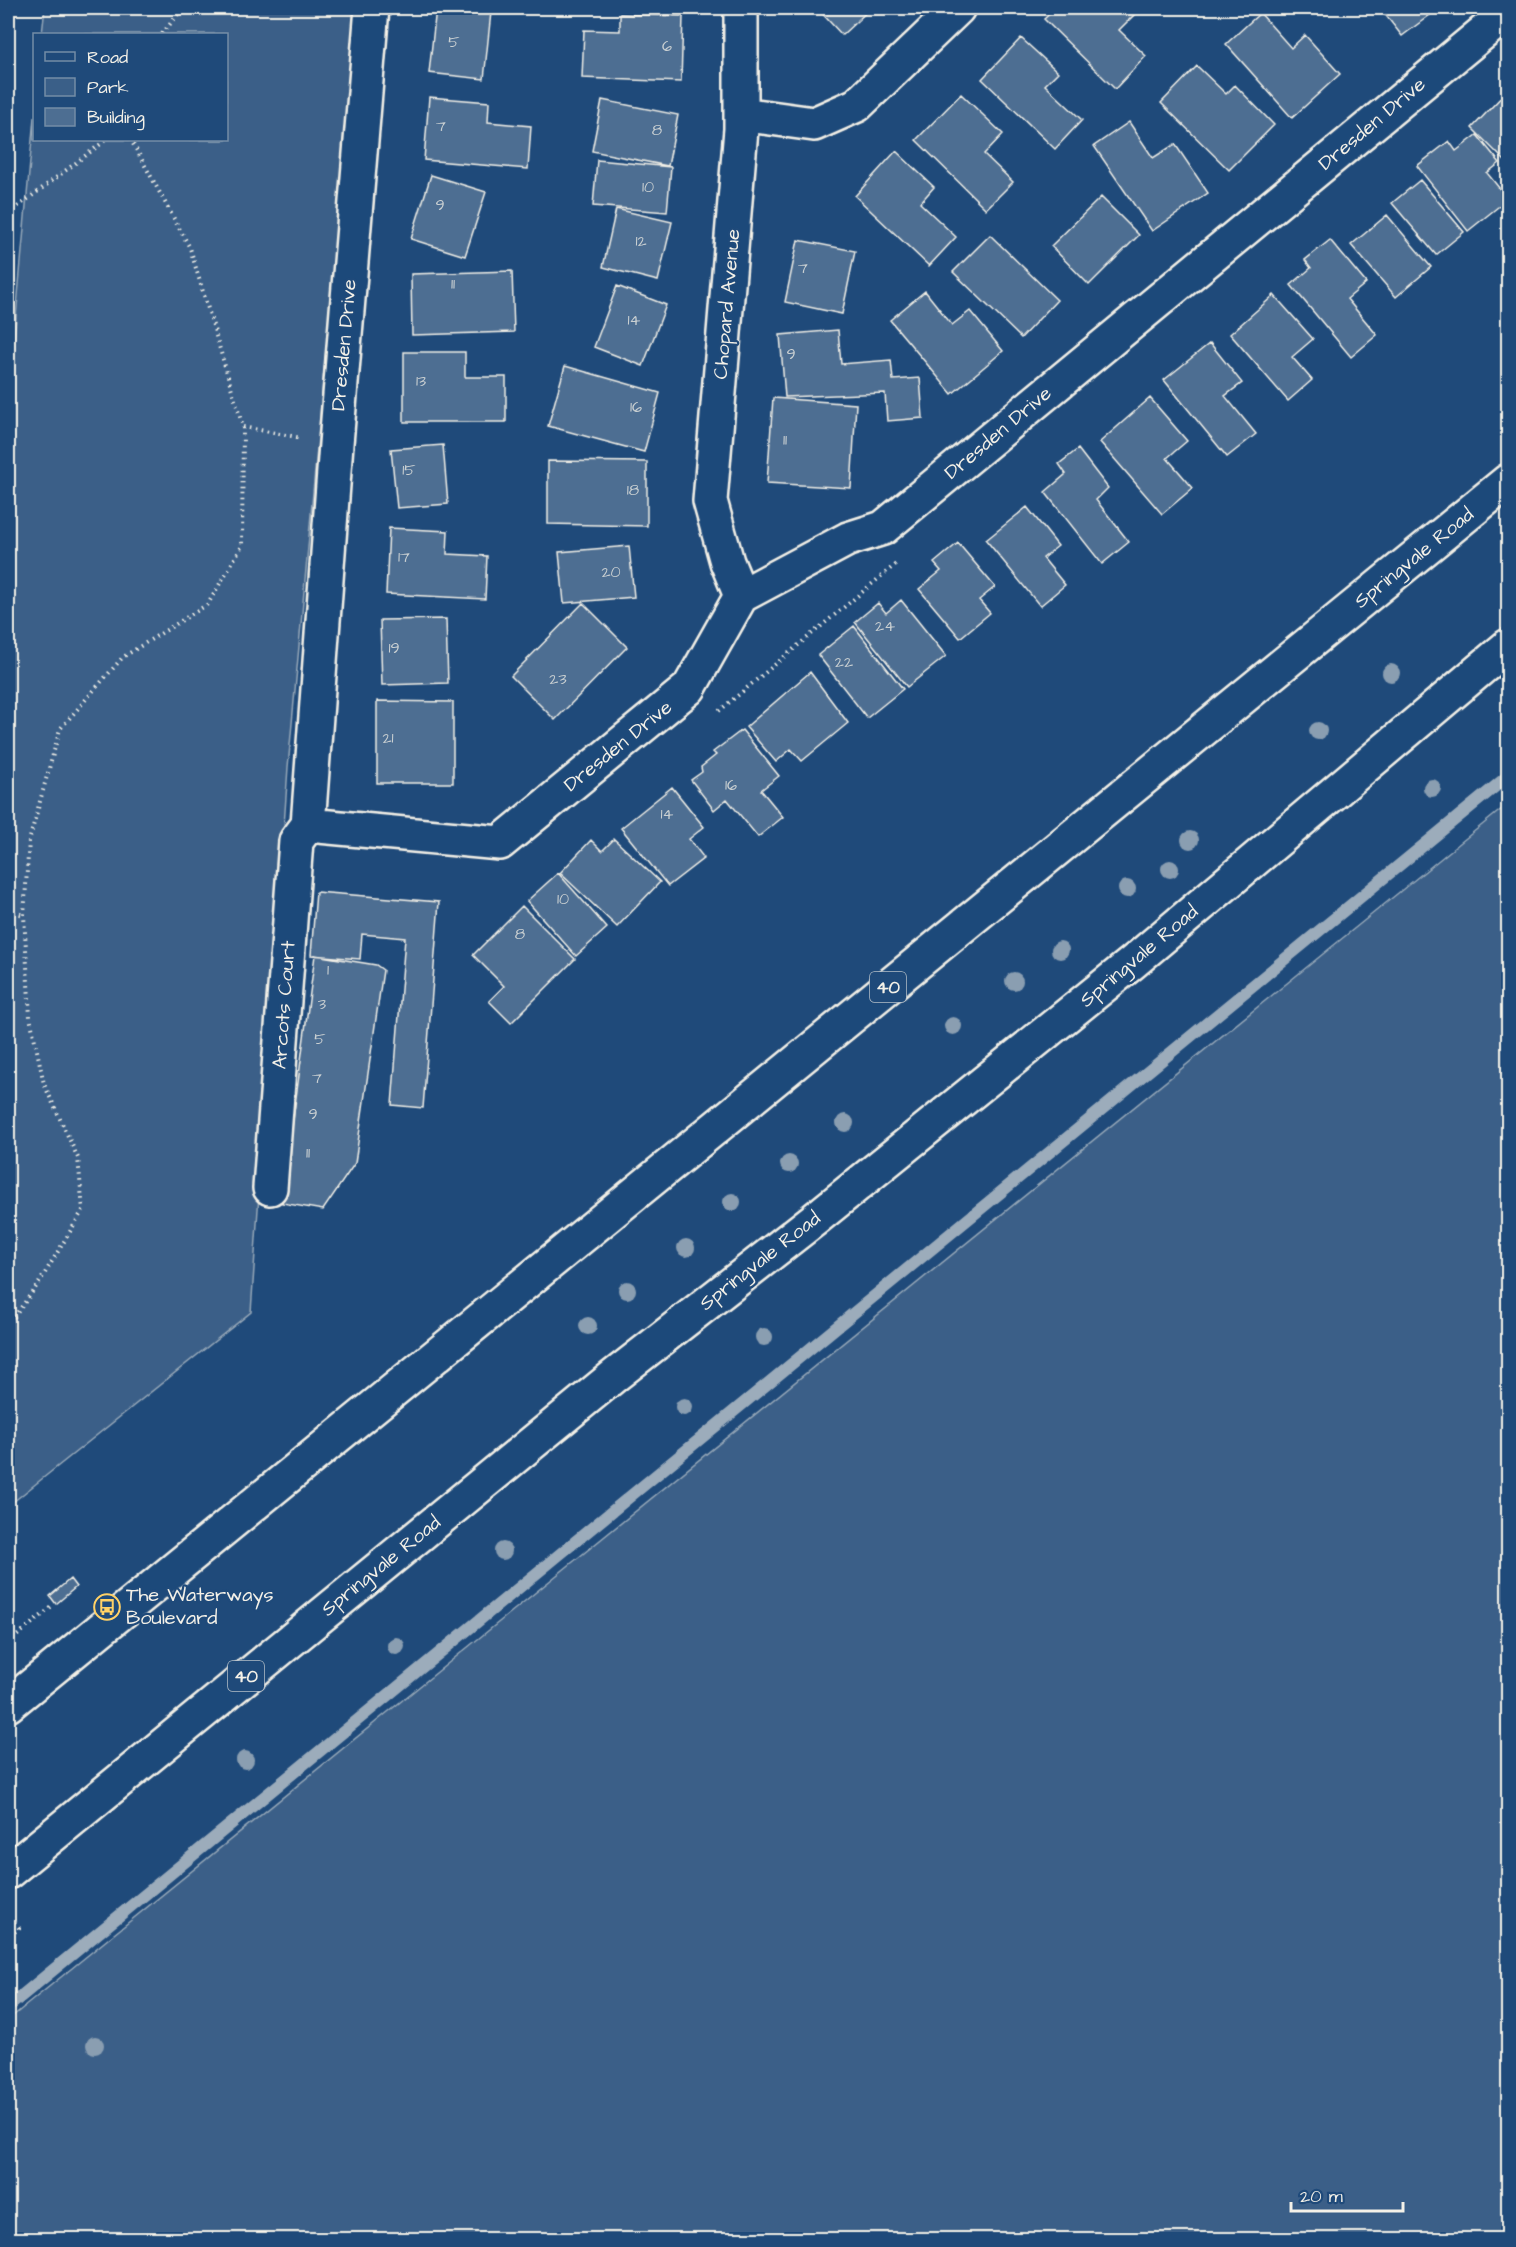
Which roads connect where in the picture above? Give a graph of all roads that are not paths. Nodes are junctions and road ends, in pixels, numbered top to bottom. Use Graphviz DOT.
graph roads {
  1 [pos="372,8"];
  2 [pos="741,8"];
  3 [pos="958,8"];
  4 [pos="1509,12"];
  5 [pos="741,114"];
  6 [pos="1509,481"];
  7 [pos="741,596"];
  8 [pos="1509,646"];
  9 [pos="308,825"];
  10 [pos="270,1188"];
  11 [pos="8,1705"];
  12 [pos="8,1872"];
  1 -- 9 [label="main road, Dresden Drive"];
  2 -- 5 [label="main road, Chopard Avenue"];
  3 -- 5 [label="main road"];
  4 -- 7 [label="main road, Dresden Drive"];
  5 -- 7 [label="main road, Chopard Avenue"];
  6 -- 11 [label="main road, Springvale Road / 40"];
  7 -- 9 [label="main road, Dresden Drive"];
  8 -- 12 [label="main road, Springvale Road / 40"];
  9 -- 10 [label="main road, Arcots Court"];
}
